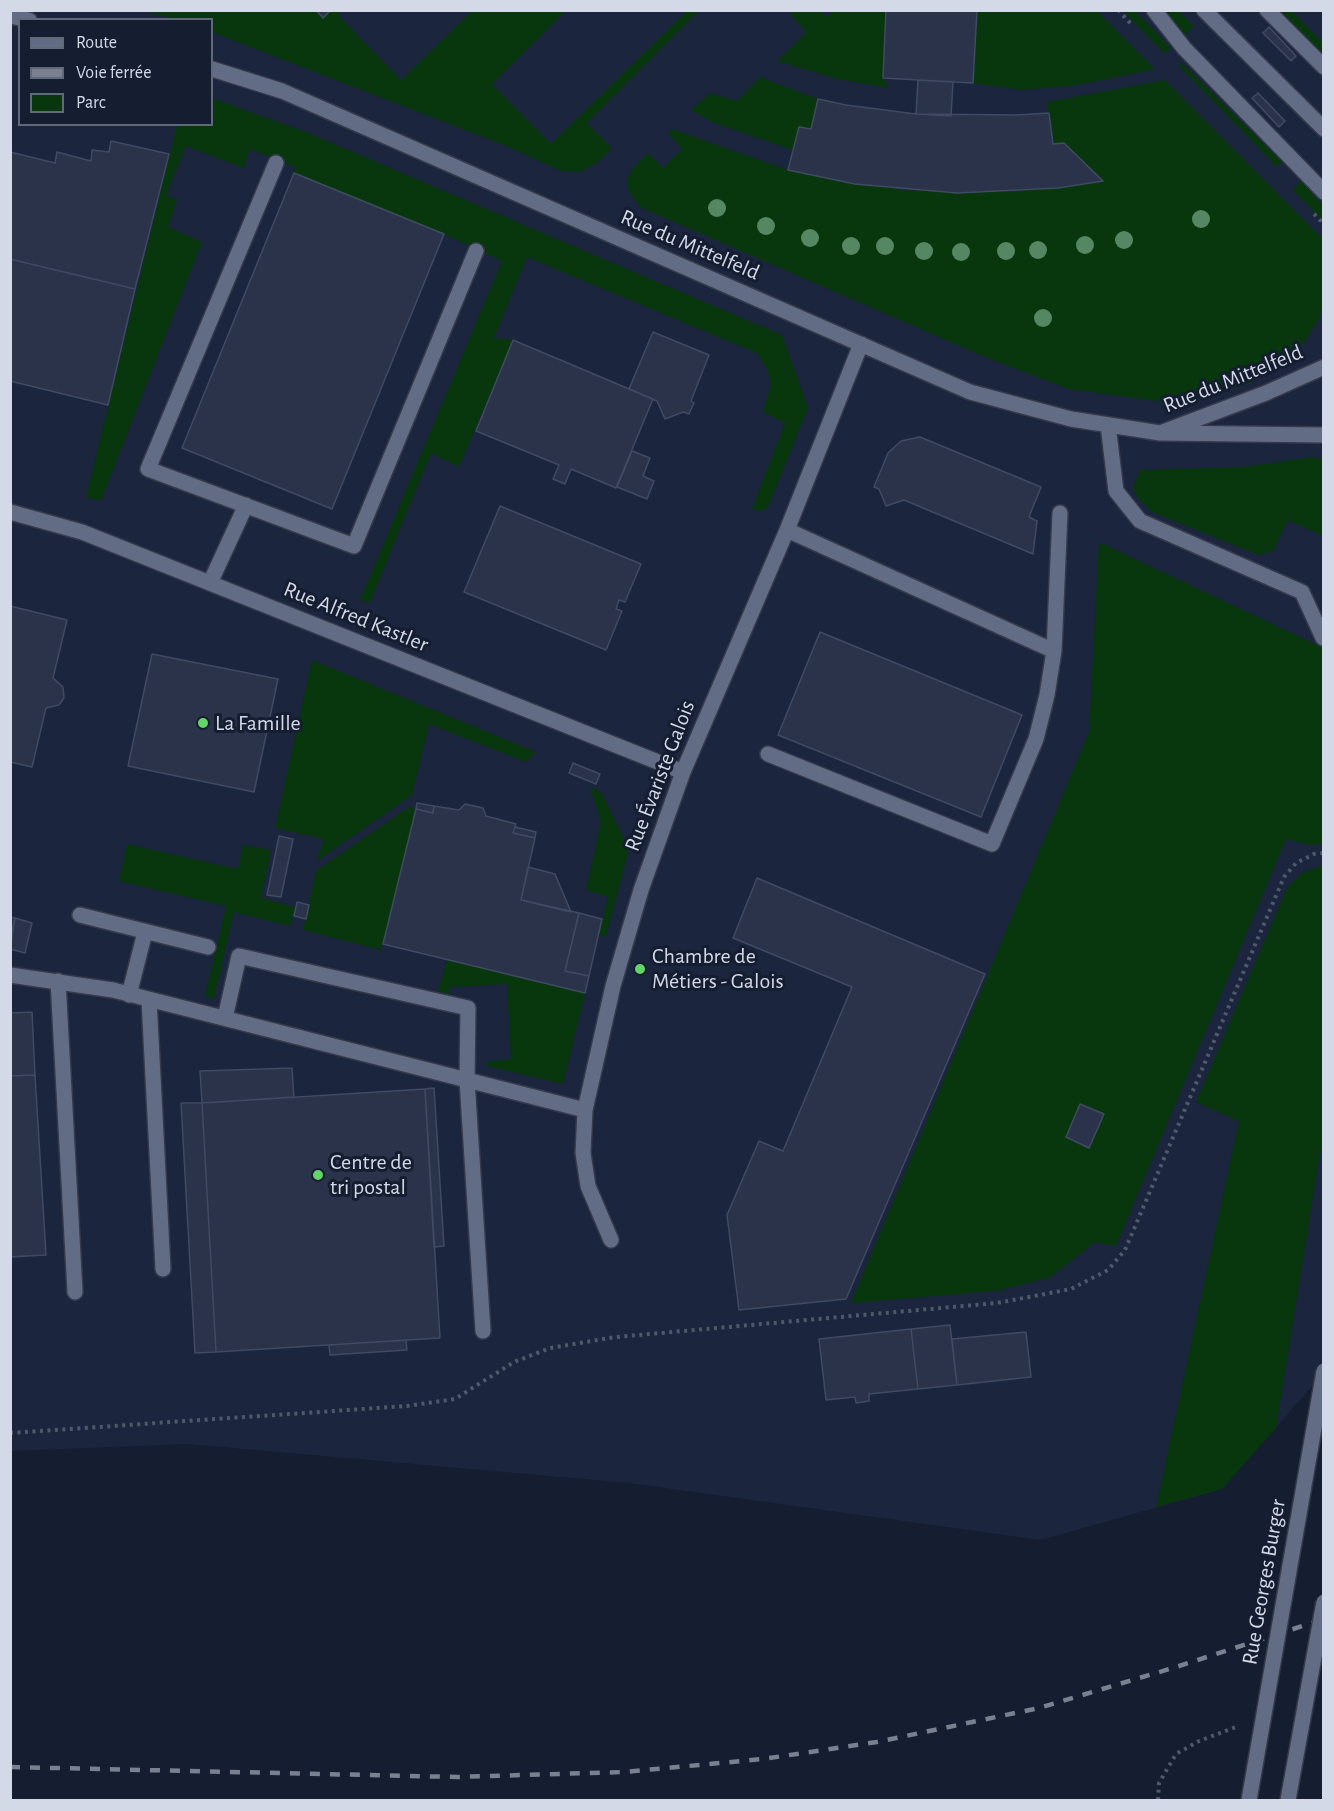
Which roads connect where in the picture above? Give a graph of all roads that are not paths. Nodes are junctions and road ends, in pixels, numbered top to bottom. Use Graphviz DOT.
graph roads {
  1 [pos="1154,10"];
  2 [pos="1204,10"];
  3 [pos="1267,10"];
  4 [pos="1323,67"];
  5 [pos="213,69"];
  6 [pos="1323,129"];
  7 [pos="276,163"];
  8 [pos="1323,192"];
  9 [pos="476,251"];
  10 [pos="861,344"];
  11 [pos="1323,367"];
  12 [pos="1108,425"];
  13 [pos="1160,433"];
  14 [pos="1323,435"];
  15 [pos="246,505"];
  16 [pos="10,512"];
  17 [pos="1060,513"];
  18 [pos="787,530"];
  19 [pos="210,583"];
  20 [pos="1323,638"];
  21 [pos="1054,651"];
  22 [pos="768,754"];
  23 [pos="683,772"];
  24 [pos="80,915"];
  25 [pos="145,932"];
  26 [pos="208,947"];
  27 [pos="10,975"];
  28 [pos="58,981"];
  29 [pos="129,994"];
  30 [pos="149,1000"];
  31 [pos="225,1018"];
  32 [pos="467,1080"];
  33 [pos="585,1110"];
  34 [pos="611,1240"];
  35 [pos="163,1269"];
  36 [pos="75,1292"];
  37 [pos="483,1331"];
  38 [pos="1323,1371"];
  39 [pos="1323,1602"];
  40 [pos="1248,1800"];
  41 [pos="1288,1800"];
  1 -- 8 [label="street"];
  2 -- 6 [label="street"];
  3 -- 4 [label="street"];
  5 -- 10 [label="street, Rue du Mittelfeld"];
  7 -- 15 [label="street"];
  9 -- 15 [label="street"];
  10 -- 12 [label="street, Rue du Mittelfeld"];
  10 -- 18 [label="street, Rue Évariste Galois"];
  11 -- 13 [label="street, Rue du Mittelfeld"];
  12 -- 13 [label="street, Rue du Mittelfeld"];
  12 -- 20 [label="street"];
  13 -- 14 [label="street, Rue du Mittelfeld"];
  15 -- 19 [label="street"];
  16 -- 19 [label="street, Rue Alfred Kastler"];
  17 -- 21 [label="street"];
  18 -- 21 [label="street"];
  18 -- 23 [label="street, Rue Évariste Galois"];
  19 -- 23 [label="street, Rue Alfred Kastler"];
  21 -- 22 [label="street"];
  23 -- 33 [label="street, Rue Évariste Galois"];
  24 -- 25 [label="street"];
  25 -- 26 [label="street"];
  25 -- 29 [label="street"];
  27 -- 28 [label="street"];
  28 -- 29 [label="street"];
  28 -- 36 [label="street"];
  29 -- 30 [label="street"];
  30 -- 31 [label="street"];
  30 -- 35 [label="street"];
  31 -- 32 [label="street"];
  31 -- 32 [label="street"];
  32 -- 33 [label="street"];
  32 -- 37 [label="street"];
  33 -- 34 [label="street, Rue Évariste Galois"];
  38 -- 40 [label="street, Rue Georges Burger, bridge"];
  39 -- 41 [label="street, bridge"];
}
